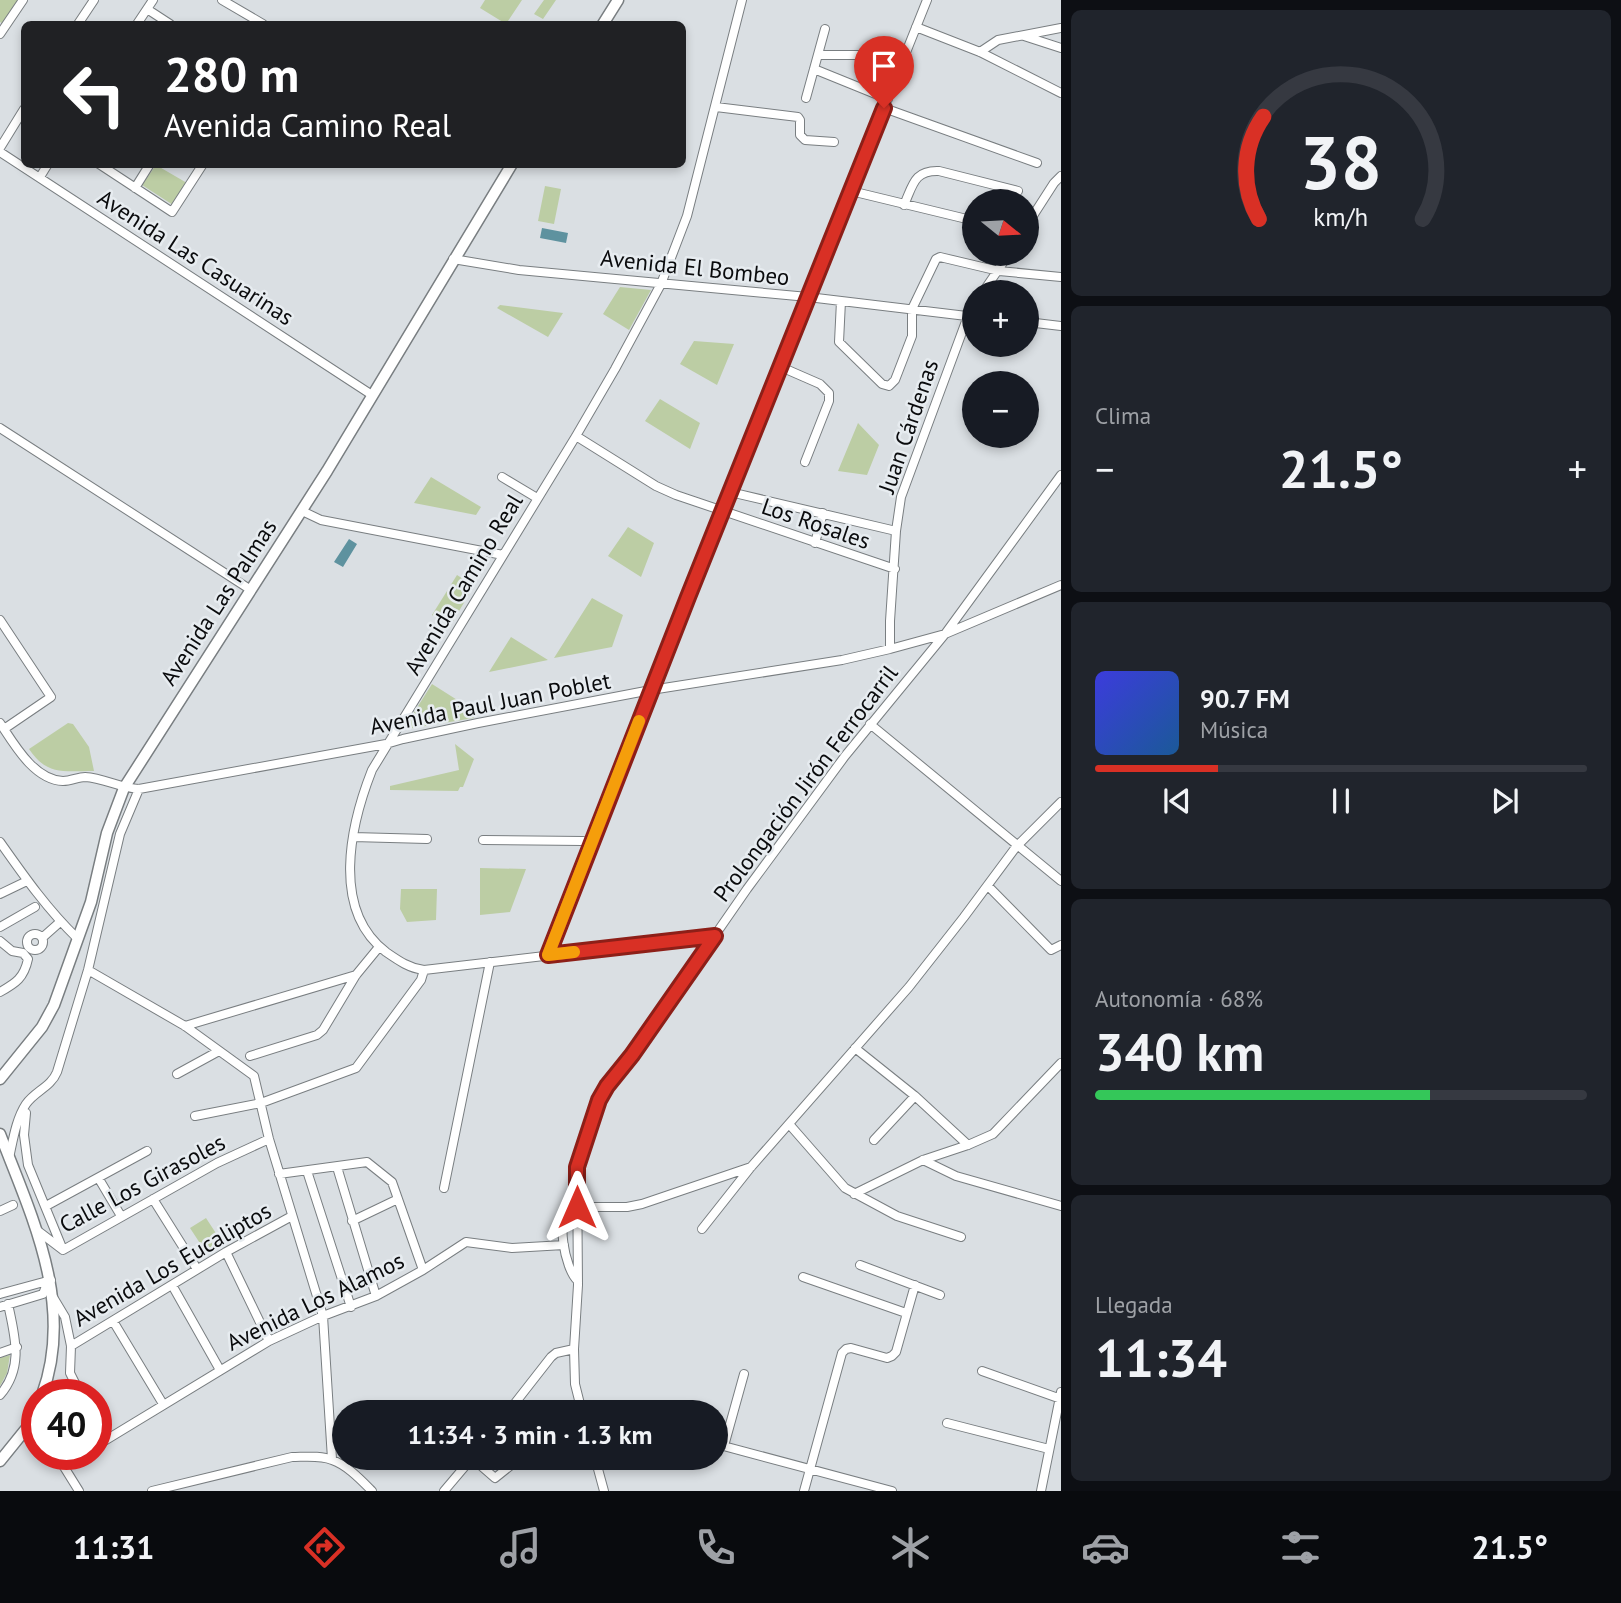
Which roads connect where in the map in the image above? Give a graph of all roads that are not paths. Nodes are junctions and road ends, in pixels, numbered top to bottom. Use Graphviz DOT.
graph roads {
  1 [pos="23,0"];
  2 [pos="94,0"];
  3 [pos="153,0"];
  4 [pos="222,0"];
  5 [pos="618,0"];
  6 [pos="742,0"];
  7 [pos="927,0"];
  8 [pos="147,9"];
  9 [pos="80,21"];
  10 [pos="139,21"];
  11 [pos="165,21"];
  12 [pos="258,21"];
  13 [pos="605,21"];
  14 [pos="916,27"];
  15 [pos="1061,27"];
  16 [pos="825,29"];
  17 [pos="0,34"];
  18 [pos="1021,35"];
  19 [pos="1061,48"];
  20 [pos="980,52"];
  21 [pos="818,55"];
  22 [pos="905,55"];
  23 [pos="814,69"];
  24 [pos="1061,93"];
  25 [pos="806,98"];
  26 [pos="888,99"];
  27 [pos="716,107"];
  28 [pos="884,108"];
  29 [pos="21,114"];
  30 [pos="834,142"];
  31 [pos="0,150"];
  32 [pos="1037,163"];
  33 [pos="21,164"];
  34 [pos="27,168"];
  35 [pos="46,168"];
  36 [pos="105,168"];
  37 [pos="148,168"];
  38 [pos="200,168"];
  39 [pos="507,168"];
  40 [pos="1061,176"];
  41 [pos="40,177"];
  42 [pos="135,188"];
  43 [pos="1010,189"];
  44 [pos="851,191"];
  45 [pos="904,205"];
  46 [pos="1040,205"];
  47 [pos="962,218"];
  48 [pos="453,259"];
  49 [pos="1002,266"];
  50 [pos="999,271"];
  51 [pos="1061,277"];
  52 [pos="992,280"];
  53 [pos="661,284"];
  54 [pos="808,297"];
  55 [pos="841,301"];
  56 [pos="912,309"];
  57 [pos="962,316"];
  58 [pos="1039,323"];
  59 [pos="1061,326"];
  60 [pos="962,340"];
  61 [pos="781,367"];
  62 [pos="372,395"];
  63 [pos="0,428"];
  64 [pos="576,436"];
  65 [pos="805,462"];
  66 [pos="1061,475"];
  67 [pos="502,477"];
  68 [pos="730,492"];
  69 [pos="537,498"];
  70 [pos="302,511"];
  71 [pos="722,512"];
  72 [pos="823,513"];
  73 [pos="896,531"];
  74 [pos="815,543"];
  75 [pos="503,555"];
  76 [pos="895,569"];
  77 [pos="1061,585"];
  78 [pos="251,590"];
  79 [pos="0,620"];
  80 [pos="945,634"];
  81 [pos="917,642"];
  82 [pos="890,649"];
  83 [pos="925,658"];
  84 [pos="651,690"];
  85 [pos="870,724"];
  86 [pos="2,726"];
  87 [pos="386,744"];
  88 [pos="124,788"];
  89 [pos="139,789"];
  90 [pos="1061,802"];
  91 [pos="353,837"];
  92 [pos="428,839"];
  93 [pos="483,839"];
  94 [pos="0,842"];
  95 [pos="591,843"];
  96 [pos="1016,847"];
  97 [pos="27,880"];
  98 [pos="1061,881"];
  99 [pos="988,886"];
  100 [pos="0,894"];
  101 [pos="35,907"];
  102 [pos="86,915"];
  103 [pos="100,917"];
  104 [pos="60,922"];
  105 [pos="0,927"];
  106 [pos="715,936"];
  107 [pos="43,938"];
  108 [pos="77,939"];
  109 [pos="0,941"];
  110 [pos="1061,945"];
  111 [pos="379,947"];
  112 [pos="27,951"];
  113 [pos="548,955"];
  114 [pos="490,962"];
  115 [pos="88,970"];
  116 [pos="425,970"];
  117 [pos="356,975"];
  118 [pos="0,992"];
  119 [pos="185,1026"];
  120 [pos="855,1048"];
  121 [pos="219,1051"];
  122 [pos="250,1056"];
  123 [pos="1061,1063"];
  124 [pos="177,1074"];
  125 [pos="0,1079"];
  126 [pos="915,1096"];
  127 [pos="27,1103"];
  128 [pos="261,1103"];
  129 [pos="195,1116"];
  130 [pos="789,1124"];
  131 [pos="0,1134"];
  132 [pos="269,1139"];
  133 [pos="874,1140"];
  134 [pos="968,1145"];
  135 [pos="147,1151"];
  136 [pos="9,1158"];
  137 [pos="923,1160"];
  138 [pos="337,1167"];
  139 [pos="751,1167"];
  140 [pos="15,1171"];
  141 [pos="307,1171"];
  142 [pos="279,1174"];
  143 [pos="99,1179"];
  144 [pos="37,1184"];
  145 [pos="444,1188"];
  146 [pos="853,1194"];
  147 [pos="153,1199"];
  148 [pos="398,1199"];
  149 [pos="13,1205"];
  150 [pos="46,1206"];
  151 [pos="1061,1206"];
  152 [pos="577,1207"];
  153 [pos="0,1211"];
  154 [pos="121,1216"];
  155 [pos="292,1216"];
  156 [pos="352,1221"];
  157 [pos="702,1228"];
  158 [pos="38,1231"];
  159 [pos="961,1237"];
  160 [pos="564,1245"];
  161 [pos="62,1250"];
  162 [pos="226,1252"];
  163 [pos="860,1265"];
  164 [pos="197,1269"];
  165 [pos="424,1270"];
  166 [pos="803,1277"];
  167 [pos="49,1280"];
  168 [pos="578,1280"];
  169 [pos="915,1284"];
  170 [pos="172,1285"];
  171 [pos="0,1294"];
  172 [pos="940,1295"];
  173 [pos="52,1296"];
  174 [pos="376,1296"];
  175 [pos="4,1305"];
  176 [pos="351,1307"];
  177 [pos="906,1314"];
  178 [pos="323,1316"];
  179 [pos="113,1321"];
  180 [pos="269,1341"];
  181 [pos="71,1346"];
  182 [pos="17,1347"];
  183 [pos="574,1349"];
  184 [pos="0,1353"];
  185 [pos="220,1370"];
  186 [pos="982,1371"];
  187 [pos="744,1374"];
  188 [pos="48,1379"];
  189 [pos="72,1379"];
  190 [pos="0,1395"];
  191 [pos="1061,1396"];
  192 [pos="517,1400"];
  193 [pos="578,1400"];
  194 [pos="163,1404"];
  195 [pos="728,1421"];
  196 [pos="947,1423"];
  197 [pos="21,1435"];
  198 [pos="112,1436"];
  199 [pos="728,1447"];
  200 [pos="1049,1449"];
  201 [pos="332,1459"];
  202 [pos="0,1461"];
  203 [pos="809,1469"];
  204 [pos="66,1470"];
  205 [pos="348,1470"];
  206 [pos="462,1470"];
  207 [pos="486,1470"];
  208 [pos="505,1470"];
  209 [pos="598,1470"];
  210 [pos="79,1491"];
  211 [pos="152,1491"];
  212 [pos="372,1491"];
  213 [pos="444,1491"];
  214 [pos="604,1491"];
  215 [pos="804,1491"];
  216 [pos="892,1491"];
  217 [pos="1041,1491"];
  1 -- 17 [label="street"];
  2 -- 9 [label="street"];
  3 -- 8 [label="street"];
  4 -- 12 [label="street"];
  5 -- 13 [label="main road"];
  6 -- 27 [label="street, Avenida Camino Real"];
  7 -- 14 [label="street"];
  8 -- 10 [label="street"];
  8 -- 11 [label="street"];
  14 -- 20 [label="street"];
  14 -- 22 [label="street"];
  15 -- 18 [label="street"];
  16 -- 21 [label="street"];
  18 -- 19 [label="street"];
  18 -- 20 [label="street"];
  20 -- 24 [label="street"];
  21 -- 22 [label="street"];
  21 -- 23 [label="street"];
  22 -- 26 [label="street"];
  23 -- 25 [label="street"];
  23 -- 26 [label="street"];
  26 -- 28 [label="street"];
  27 -- 30 [label="street"];
  27 -- 53 [label="street, Avenida Camino Real"];
  28 -- 32 [label="street"];
  28 -- 44 [label="street"];
  29 -- 31 [label="street"];
  31 -- 33 [label="street, Avenida Las Casuarinas"];
  34 -- 41 [label="street, Avenida Las Casuarinas"];
  35 -- 41 [label="street"];
  36 -- 42 [label="street"];
  37 -- 42 [label="street"];
  38 -- 42 [label="street"];
  39 -- 48 [label="main road, Avenida Las Palmas"];
  40 -- 46 [label="street"];
  41 -- 62 [label="street, Avenida Las Casuarinas"];
  43 -- 45 [label="street"];
  44 -- 45 [label="street"];
  44 -- 54 [label="street"];
  45 -- 47 [label="street"];
  48 -- 53 [label="street, Avenida El Bombeo"];
  48 -- 62 [label="main road, Avenida Las Palmas"];
  49 -- 50 [label="street"];
  50 -- 51 [label="street"];
  50 -- 52 [label="street"];
  50 -- 56 [label="street"];
  53 -- 54 [label="street, Avenida El Bombeo"];
  53 -- 64 [label="street, Avenida Camino Real"];
  54 -- 55 [label="street, Avenida El Bombeo"];
  54 -- 61 [label="street"];
  55 -- 56 [label="street, Avenida El Bombeo"];
  55 -- 56 [label="street"];
  56 -- 57 [label="street, Avenida El Bombeo"];
  58 -- 59 [label="street"];
  60 -- 73 [label="street, Juan Cárdenas"];
  61 -- 65 [label="street"];
  61 -- 68 [label="street"];
  62 -- 70 [label="main road, Avenida Las Palmas"];
  63 -- 78 [label="street"];
  64 -- 69 [label="street, Avenida Camino Real"];
  64 -- 71 [label="street, Los Rosales"];
  66 -- 80 [label="street, Prolongación Jirón Ferrocarril"];
  67 -- 69 [label="street"];
  68 -- 71 [label="street"];
  68 -- 72 [label="street"];
  69 -- 75 [label="street, Avenida Camino Real"];
  70 -- 75 [label="street"];
  70 -- 78 [label="main road, Avenida Las Palmas"];
  71 -- 74 [label="street, Los Rosales"];
  71 -- 84 [label="street"];
  72 -- 73 [label="street"];
  72 -- 74 [label="street"];
  73 -- 76 [label="street, Juan Cárdenas"];
  74 -- 76 [label="street, Los Rosales"];
  75 -- 87 [label="street, Avenida Camino Real"];
  76 -- 82 [label="street, Juan Cárdenas"];
  77 -- 80 [label="street, Avenida Paul Juan Poblet"];
  78 -- 88 [label="main road, Avenida Las Palmas"];
  79 -- 86 [label="street"];
  80 -- 81 [label="street, Avenida Paul Juan Poblet"];
  80 -- 83 [label="street, Prolongación Jirón Ferrocarril"];
  81 -- 82 [label="street, Avenida Paul Juan Poblet"];
  81 -- 83 [label="street"];
  82 -- 84 [label="street, Avenida Paul Juan Poblet"];
  83 -- 85 [label="street, Prolongación Jirón Ferrocarril"];
  84 -- 87 [label="street, Avenida Paul Juan Poblet"];
  84 -- 95 [label="street"];
  85 -- 96 [label="street"];
  85 -- 106 [label="street, Prolongación Jirón Ferrocarril"];
  86 -- 88 [label="street, Avenida Paul Juan Poblet"];
  87 -- 89 [label="street, Avenida Paul Juan Poblet"];
  87 -- 91 [label="street, Avenida Camino Real"];
  88 -- 89 [label="street, Avenida Paul Juan Poblet"];
  88 -- 102 [label="main road, Avenida Las Palmas"];
  89 -- 103 [label="street"];
  90 -- 96 [label="street"];
  91 -- 92 [label="street"];
  91 -- 111 [label="street, Avenida Camino Real"];
  93 -- 95 [label="street"];
  94 -- 97 [label="street"];
  95 -- 113 [label="street"];
  96 -- 98 [label="street"];
  96 -- 99 [label="street"];
  97 -- 100 [label="street"];
  97 -- 104 [label="street"];
  99 -- 110 [label="street"];
  99 -- 120 [label="street"];
  101 -- 105 [label="street"];
  102 -- 103 [label="street"];
  102 -- 108 [label="main road, Avenida Las Palmas"];
  103 -- 115 [label="street"];
  104 -- 107 [label="street"];
  104 -- 108 [label="street"];
  106 -- 113 [label="street, Avenida Camino Real"];
  106 -- 152 [label="street, Prolongación Jirón Ferrocarril"];
  107 -- 112 [label="street"];
  107 -- 112 [label="street"];
  108 -- 125 [label="main road, Avenida Las Palmas"];
  109 -- 112 [label="street"];
  111 -- 116 [label="street, Avenida Camino Real"];
  111 -- 117 [label="street"];
  112 -- 118 [label="street"];
  113 -- 114 [label="street, Avenida Camino Real"];
  114 -- 116 [label="street, Avenida Camino Real"];
  114 -- 145 [label="street"];
  115 -- 119 [label="street"];
  115 -- 127 [label="street"];
  116 -- 128 [label="street"];
  117 -- 119 [label="street"];
  117 -- 122 [label="street"];
  119 -- 121 [label="street"];
  120 -- 126 [label="street"];
  120 -- 130 [label="street"];
  121 -- 124 [label="street"];
  121 -- 128 [label="street"];
  123 -- 134 [label="street"];
  126 -- 133 [label="street"];
  126 -- 134 [label="street"];
  127 -- 136 [label="street"];
  127 -- 144 [label="street"];
  128 -- 129 [label="street"];
  128 -- 132 [label="street"];
  130 -- 139 [label="street"];
  130 -- 146 [label="street"];
  131 -- 136 [label="main road"];
  132 -- 142 [label="street"];
  132 -- 147 [label="street, Calle Los Girasoles"];
  134 -- 137 [label="street"];
  135 -- 143 [label="street"];
  136 -- 140 [label="main road"];
  137 -- 146 [label="street"];
  137 -- 151 [label="street"];
  138 -- 141 [label="street"];
  138 -- 148 [label="street"];
  138 -- 156 [label="street"];
  139 -- 152 [label="street"];
  139 -- 157 [label="street"];
  140 -- 144 [label="street"];
  140 -- 158 [label="main road"];
  141 -- 142 [label="street"];
  141 -- 176 [label="street"];
  142 -- 155 [label="street"];
  143 -- 150 [label="street"];
  143 -- 154 [label="street"];
  144 -- 150 [label="street"];
  146 -- 159 [label="street"];
  147 -- 154 [label="street, Calle Los Girasoles"];
  147 -- 164 [label="street"];
  148 -- 156 [label="street"];
  148 -- 165 [label="street"];
  149 -- 153 [label="street"];
  150 -- 161 [label="street"];
  152 -- 160 [label="street"];
  152 -- 168 [label="street, Prolongación Jirón Ferrocarril"];
  154 -- 161 [label="street, Calle Los Girasoles"];
  155 -- 162 [label="street, Avenida Los Eucaliptos"];
  155 -- 178 [label="street"];
  156 -- 174 [label="street"];
  158 -- 161 [label="street, Calle Los Girasoles"];
  158 -- 167 [label="main road"];
  160 -- 165 [label="street, Avenida Los Alamos"];
  160 -- 168 [label="street"];
  162 -- 164 [label="street, Avenida Los Eucaliptos"];
  162 -- 180 [label="street"];
  163 -- 169 [label="street"];
  164 -- 170 [label="street, Avenida Los Eucaliptos"];
  165 -- 174 [label="street, Avenida Los Alamos"];
  166 -- 177 [label="street"];
  167 -- 171 [label="street"];
  167 -- 173 [label="main road"];
  167 -- 175 [label="street"];
  168 -- 183 [label="street, Prolongación Jirón Ferrocarril"];
  169 -- 172 [label="street"];
  169 -- 177 [label="street"];
  170 -- 179 [label="street, Avenida Los Eucaliptos"];
  170 -- 185 [label="street"];
  173 -- 181 [label="street"];
  173 -- 188 [label="main road"];
  174 -- 176 [label="street, Avenida Los Alamos"];
  175 -- 182 [label="street"];
  176 -- 178 [label="street, Avenida Los Alamos"];
  177 -- 203 [label="street"];
  178 -- 180 [label="street, Avenida Los Alamos"];
  178 -- 201 [label="street"];
  179 -- 181 [label="street, Avenida Los Eucaliptos"];
  179 -- 194 [label="street"];
  180 -- 185 [label="street, Avenida Los Alamos"];
  181 -- 189 [label="street"];
  182 -- 184 [label="street"];
  182 -- 190 [label="street"];
  183 -- 192 [label="street"];
  183 -- 193 [label="street, Prolongación Jirón Ferrocarril"];
  185 -- 194 [label="street, Avenida Los Alamos"];
  186 -- 191 [label="street"];
  187 -- 195 [label="street"];
  191 -- 200 [label="street"];
  194 -- 198 [label="street, Avenida Los Alamos"];
  196 -- 200 [label="street"];
  197 -- 202 [label="main road"];
  199 -- 203 [label="street"];
  200 -- 217 [label="street"];
  201 -- 211 [label="street"];
  203 -- 215 [label="street"];
  203 -- 216 [label="street"];
  204 -- 210 [label="street"];
  205 -- 212 [label="street"];
  206 -- 213 [label="street"];
  207 -- 208 [label="street"];
  209 -- 214 [label="street"];
}
